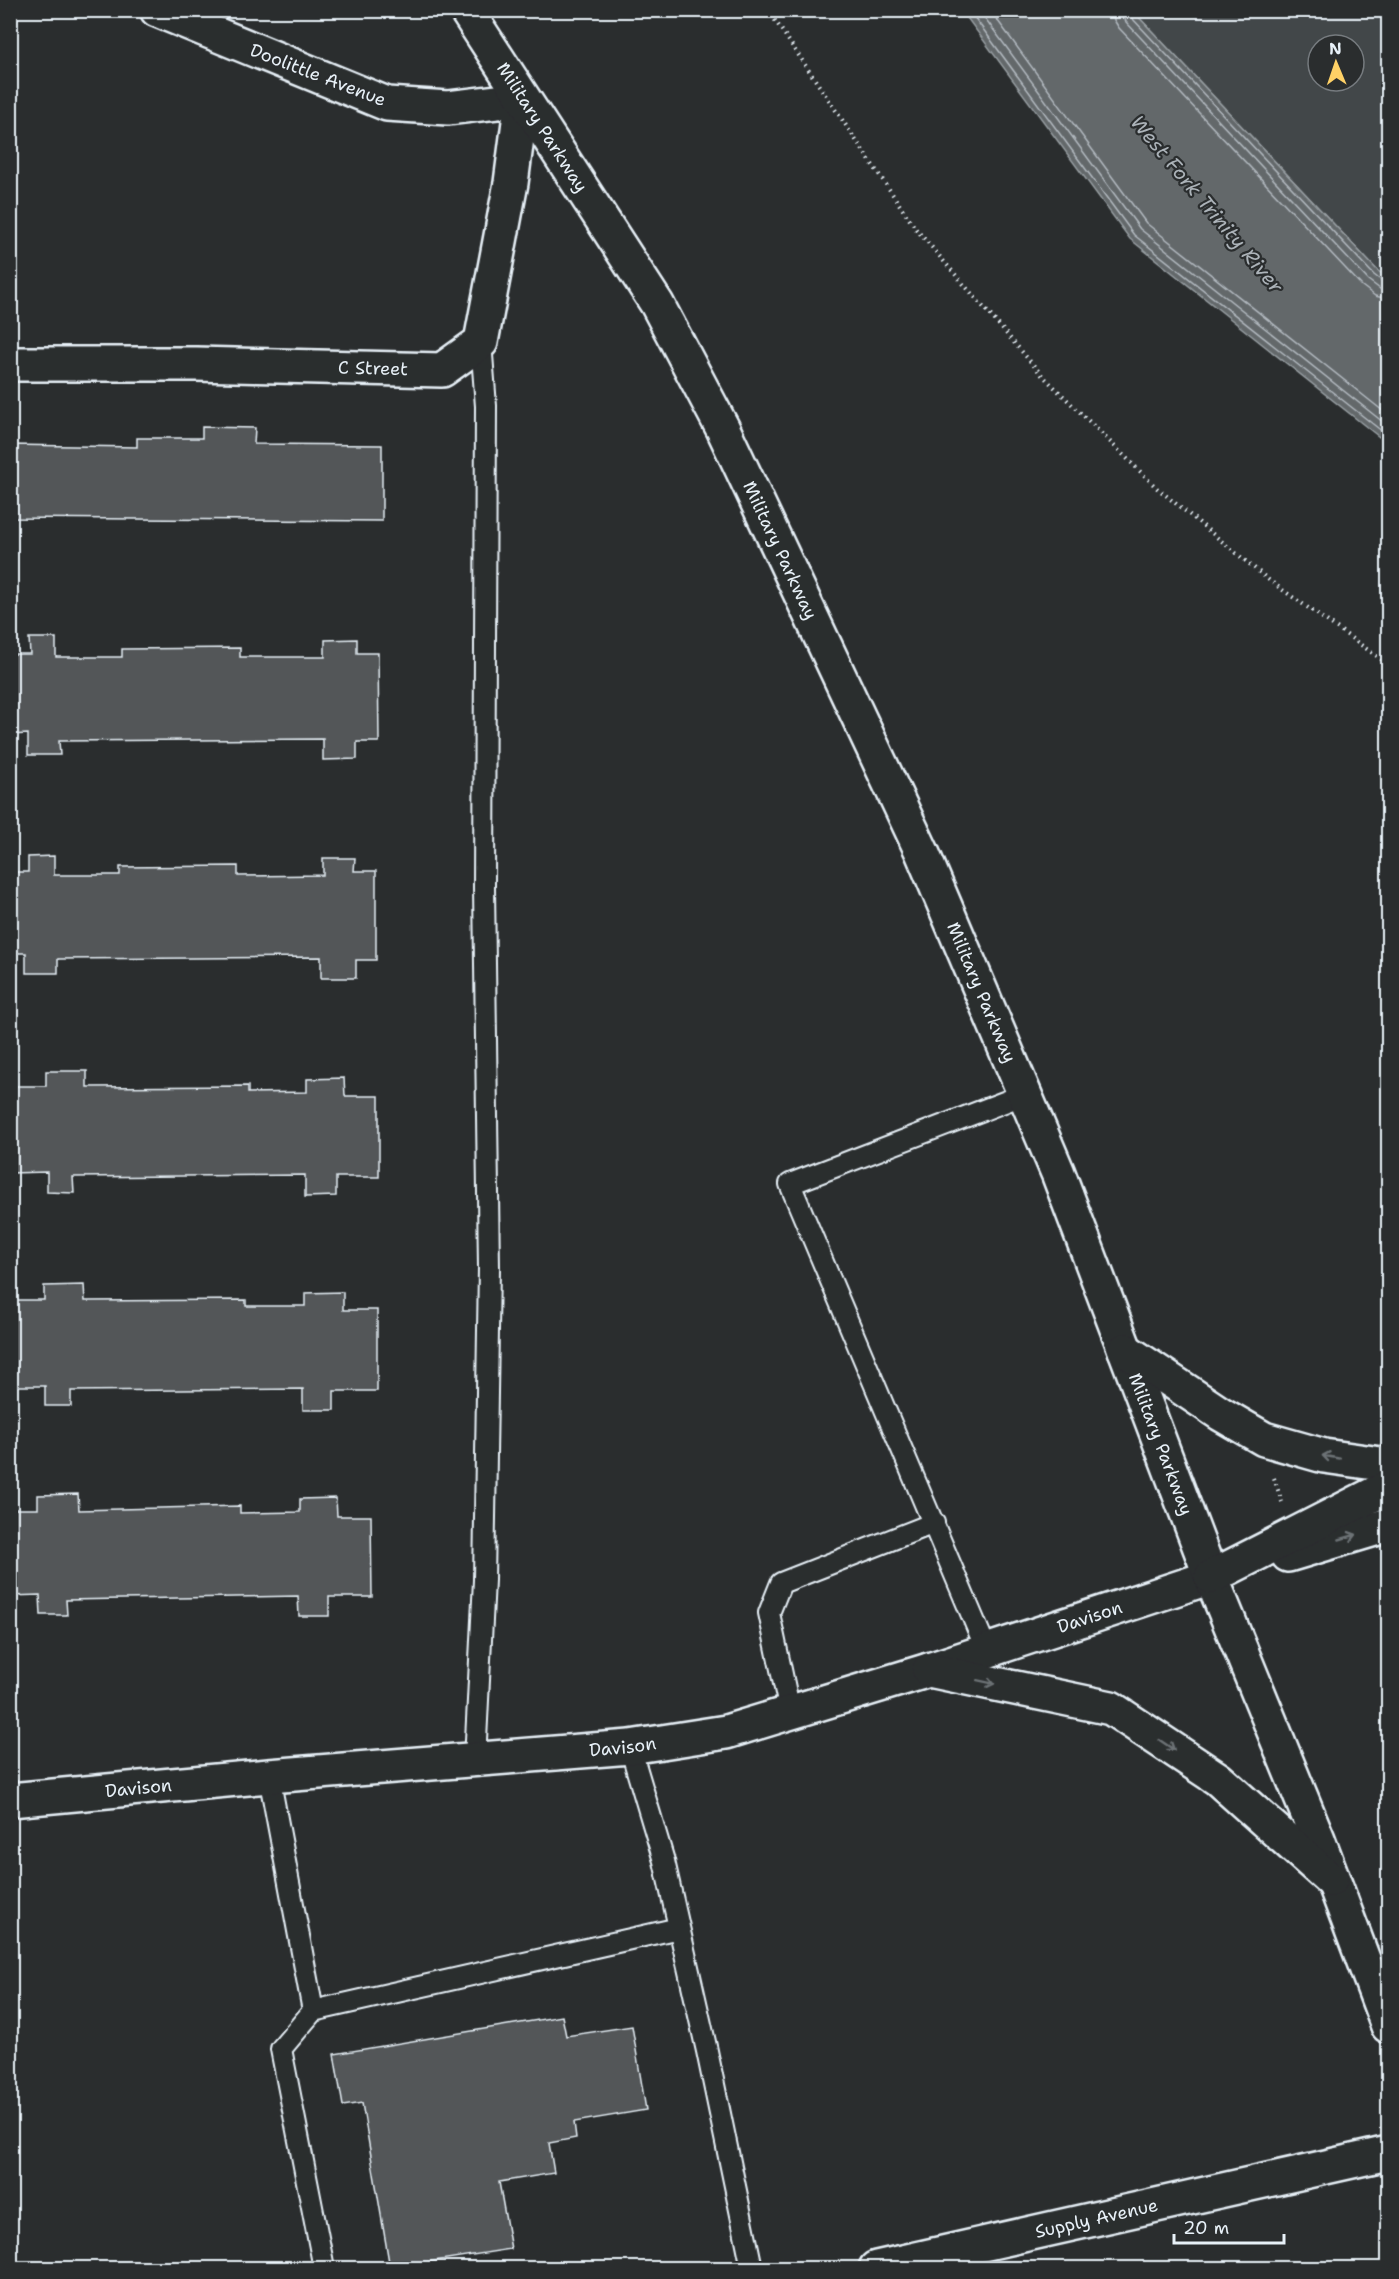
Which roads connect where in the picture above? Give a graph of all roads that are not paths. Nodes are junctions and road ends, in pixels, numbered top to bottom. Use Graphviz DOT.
graph roads {
  1 [pos="157,10"];
  2 [pos="466,10"];
  3 [pos="522,99"];
  4 [pos="481,342"];
  5 [pos="10,364"];
  6 [pos="1025,1094"];
  7 [pos="1125,1350"];
  8 [pos="1389,1466"];
  9 [pos="1389,1487"];
  10 [pos="934,1523"];
  11 [pos="1389,1525"];
  12 [pos="1211,1577"];
  13 [pos="987,1651"];
  14 [pos="929,1670"];
  15 [pos="790,1712"];
  16 [pos="630,1747"];
  17 [pos="474,1760"];
  18 [pos="269,1776"];
  19 [pos="10,1800"];
  20 [pos="1333,1881"];
  21 [pos="679,1928"];
  22 [pos="314,2011"];
  23 [pos="1389,2026"];
  24 [pos="1389,2153"];
  25 [pos="324,2268"];
  26 [pos="752,2268"];
  27 [pos="884,2268"];
  1 -- 3 [label="street, Doolittle Avenue"];
  2 -- 3 [label="street, Military Parkway"];
  3 -- 4 [label="street"];
  3 -- 6 [label="street, Military Parkway"];
  4 -- 5 [label="street, C Street"];
  4 -- 17 [label="lane"];
  6 -- 7 [label="street, Military Parkway"];
  6 -- 10 [label="lane"];
  8 -- 7 [label="street, one-way"];
  7 -- 12 [label="street, Military Parkway"];
  9 -- 12 [label="street, Davison"];
  10 -- 13 [label="lane"];
  10 -- 15 [label="lane"];
  12 -- 11 [label="street, Davison, one-way"];
  12 -- 13 [label="street, Davison"];
  12 -- 20 [label="street, Military Parkway"];
  13 -- 14 [label="street, Davison"];
  14 -- 15 [label="street, Davison"];
  14 -- 20 [label="street, one-way"];
  15 -- 16 [label="street, Davison"];
  16 -- 17 [label="street, Davison"];
  16 -- 21 [label="lane"];
  17 -- 18 [label="street, Davison"];
  18 -- 19 [label="street, Davison"];
  18 -- 22 [label="lane"];
  20 -- 23 [label="street, Military Parkway"];
  21 -- 22 [label="lane"];
  21 -- 26 [label="lane"];
  22 -- 25 [label="lane"];
  24 -- 27 [label="street, Supply Avenue"];
}
